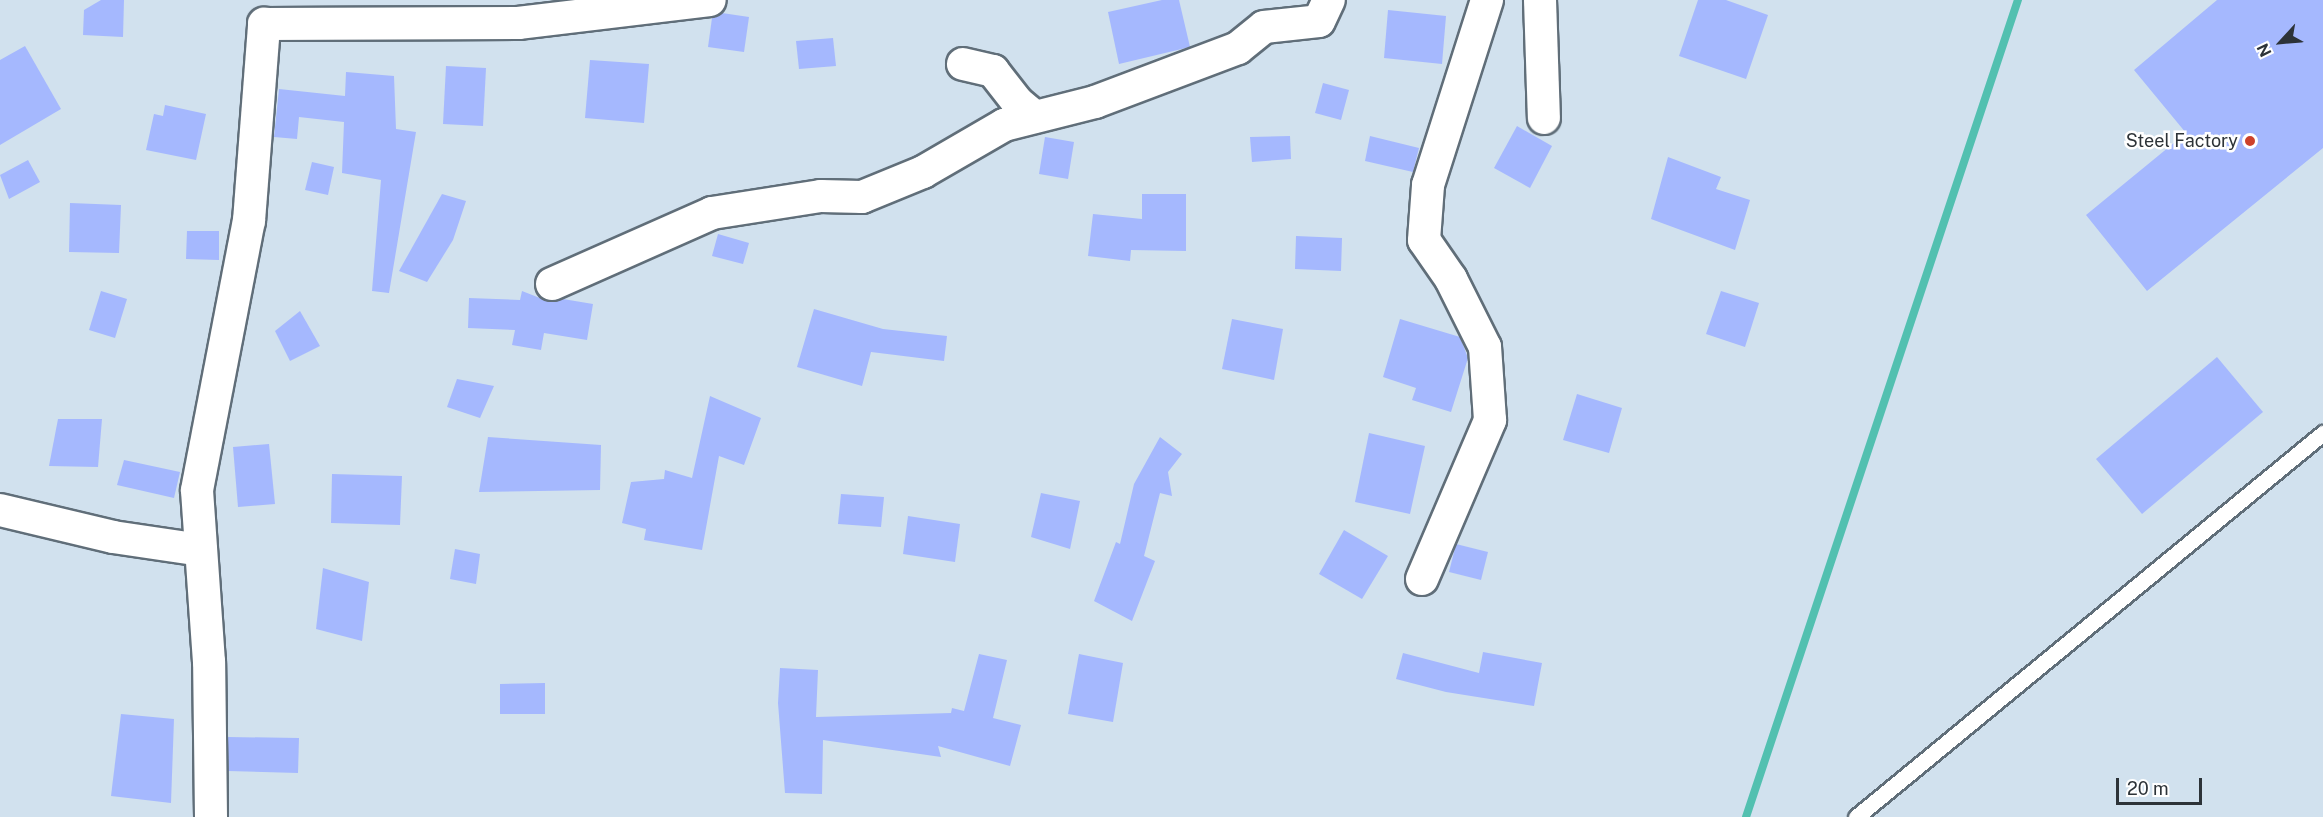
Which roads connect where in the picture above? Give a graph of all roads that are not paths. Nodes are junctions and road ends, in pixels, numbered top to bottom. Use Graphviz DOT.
graph roads {
  1 [pos="710,0"];
  2 [pos="1329,0"];
  3 [pos="1487,0"];
  4 [pos="1540,0"];
  5 [pos="262,12"];
  6 [pos="963,64"];
  7 [pos="1035,117"];
  8 [pos="1544,118"];
  9 [pos="552,284"];
  10 [pos="2323,433"];
  11 [pos="0,510"];
  12 [pos="201,550"];
  13 [pos="1422,579"];
  14 [pos="211,817"];
  15 [pos="1856,817"];
  1 -- 5 [label="street"];
  2 -- 7 [label="street"];
  3 -- 13 [label="street"];
  4 -- 8 [label="street"];
  5 -- 12 [label="street"];
  6 -- 7 [label="street"];
  7 -- 9 [label="street"];
  10 -- 15 [label="lane"];
  11 -- 12 [label="street"];
  12 -- 14 [label="street"];
}
